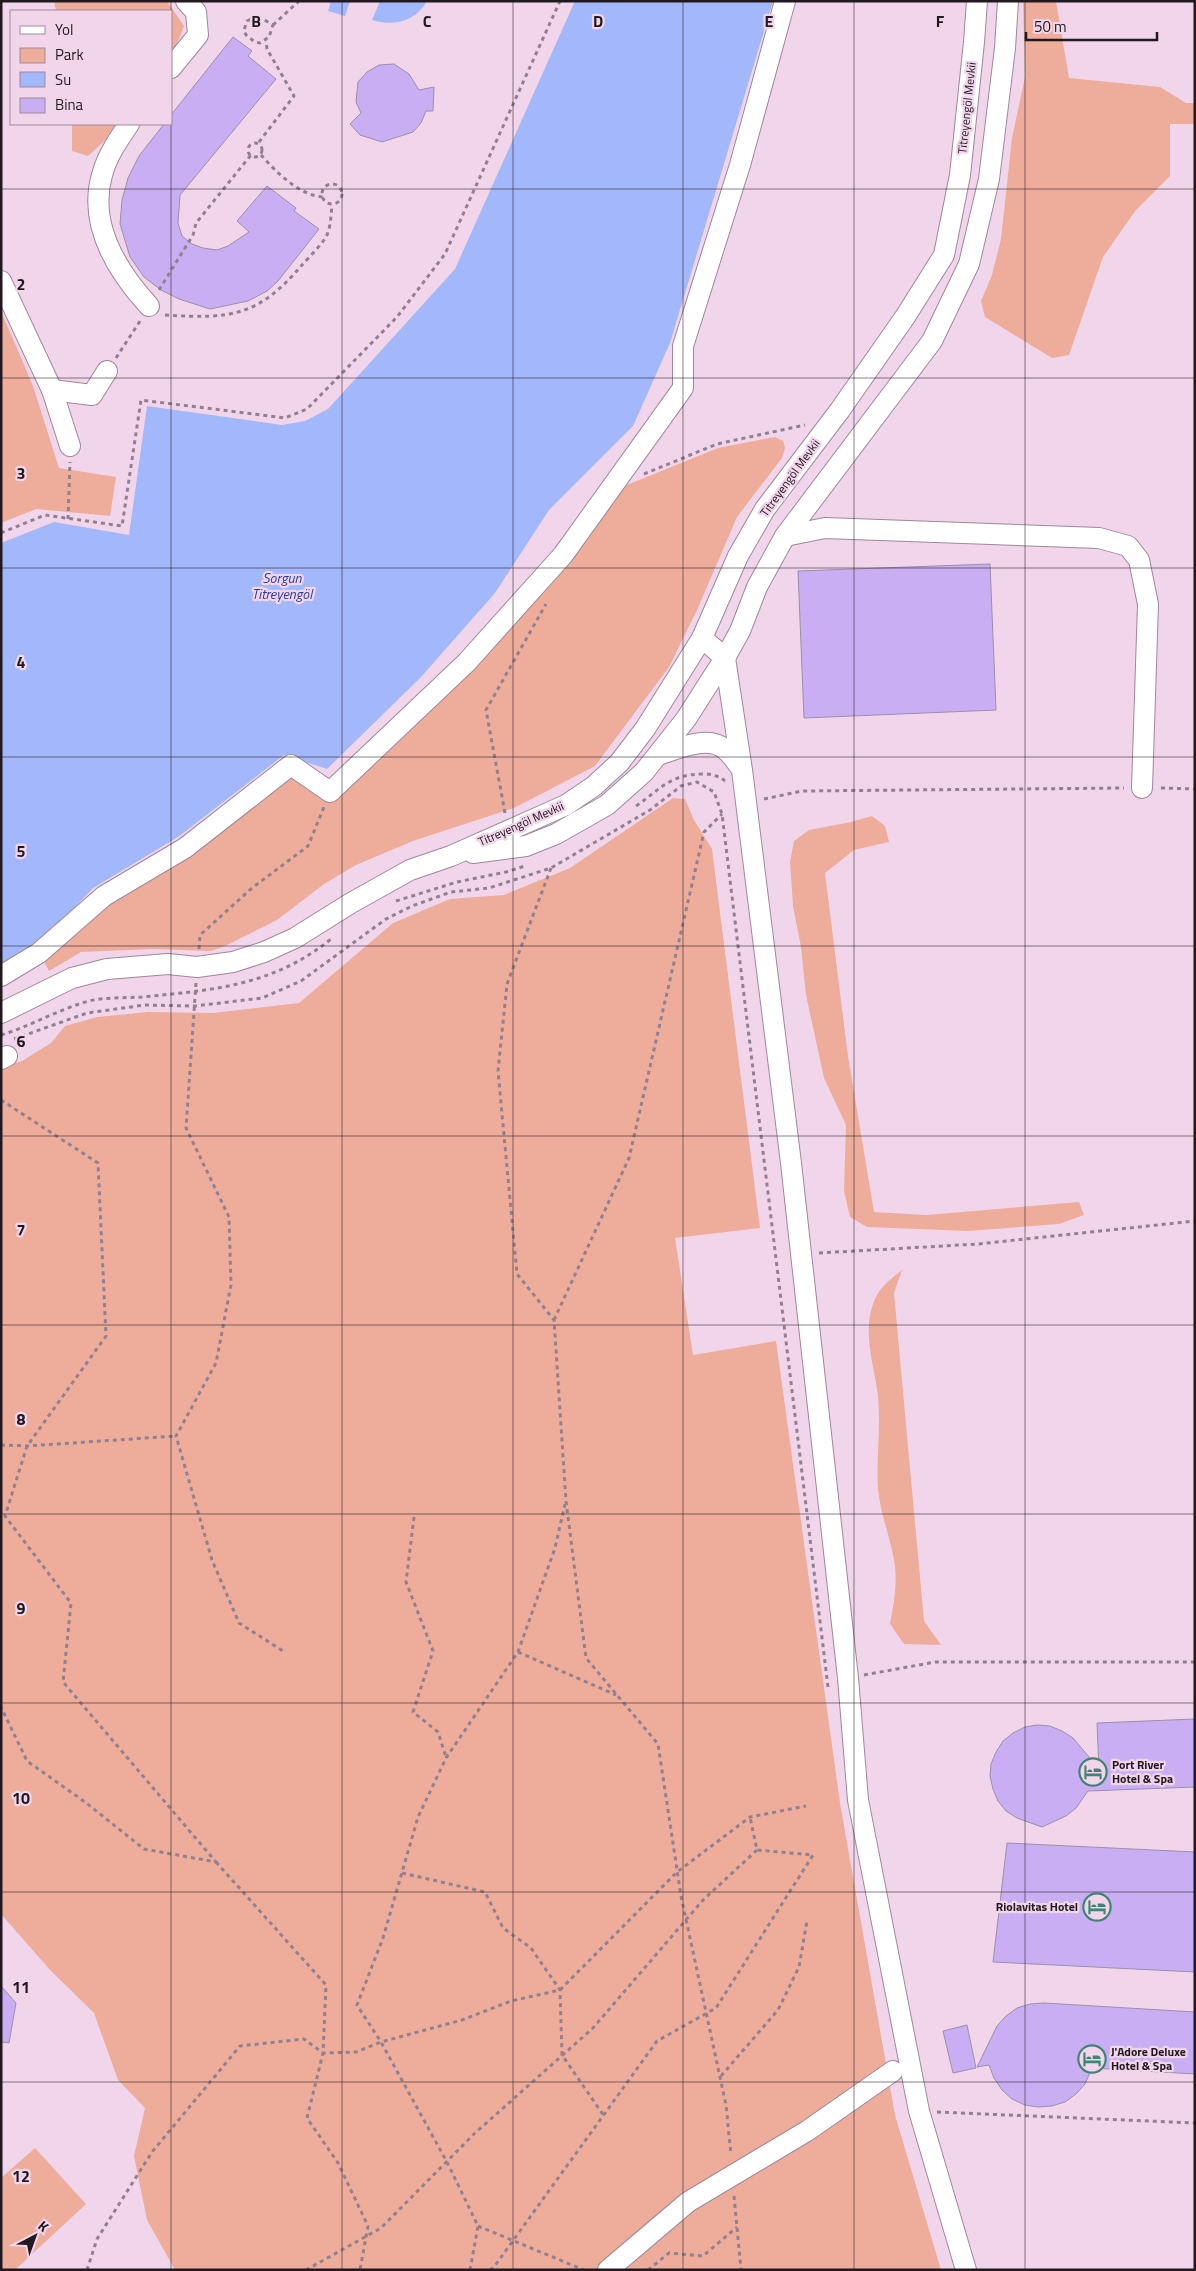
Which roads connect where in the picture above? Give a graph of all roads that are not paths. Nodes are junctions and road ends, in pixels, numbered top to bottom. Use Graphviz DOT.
graph roads {
  1 [pos="186,1"];
  2 [pos="786,1"];
  3 [pos="977,1"];
  4 [pos="1008,1"];
  5 [pos="172,67"];
  6 [pos="128,125"];
  7 [pos="1,281"];
  8 [pos="149,306"];
  9 [pos="107,371"];
  10 [pos="52,390"];
  11 [pos="70,446"];
  12 [pos="785,536"];
  13 [pos="702,638"];
  14 [pos="725,658"];
  15 [pos="658,755"];
  16 [pos="742,770"];
  17 [pos="1142,788"];
  18 [pos="451,856"];
  19 [pos="1,976"];
  20 [pos="1,1014"];
  21 [pos="893,2071"];
  22 [pos="608,2270"];
  23 [pos="966,2270"];
  1 -- 5 [label="street"];
  2 -- 19 [label="street"];
  3 -- 13 [label="street, Titreyengöl Mevkii"];
  4 -- 12 [label="street, Titreyengöl Mevkii"];
  6 -- 8 [label="street"];
  7 -- 10 [label="street"];
  9 -- 10 [label="street"];
  10 -- 11 [label="street"];
  12 -- 14 [label="street, Titreyengöl Mevkii"];
  12 -- 17 [label="street"];
  13 -- 14 [label="street"];
  13 -- 18 [label="street, Titreyengöl Mevkii"];
  14 -- 15 [label="street, Titreyengöl Mevkii"];
  14 -- 16 [label="street"];
  15 -- 16 [label="street"];
  15 -- 18 [label="street, Titreyengöl Mevkii"];
  16 -- 23 [label="street"];
  18 -- 20 [label="street, Titreyengöl Mevkii"];
  21 -- 22 [label="street"];
}
